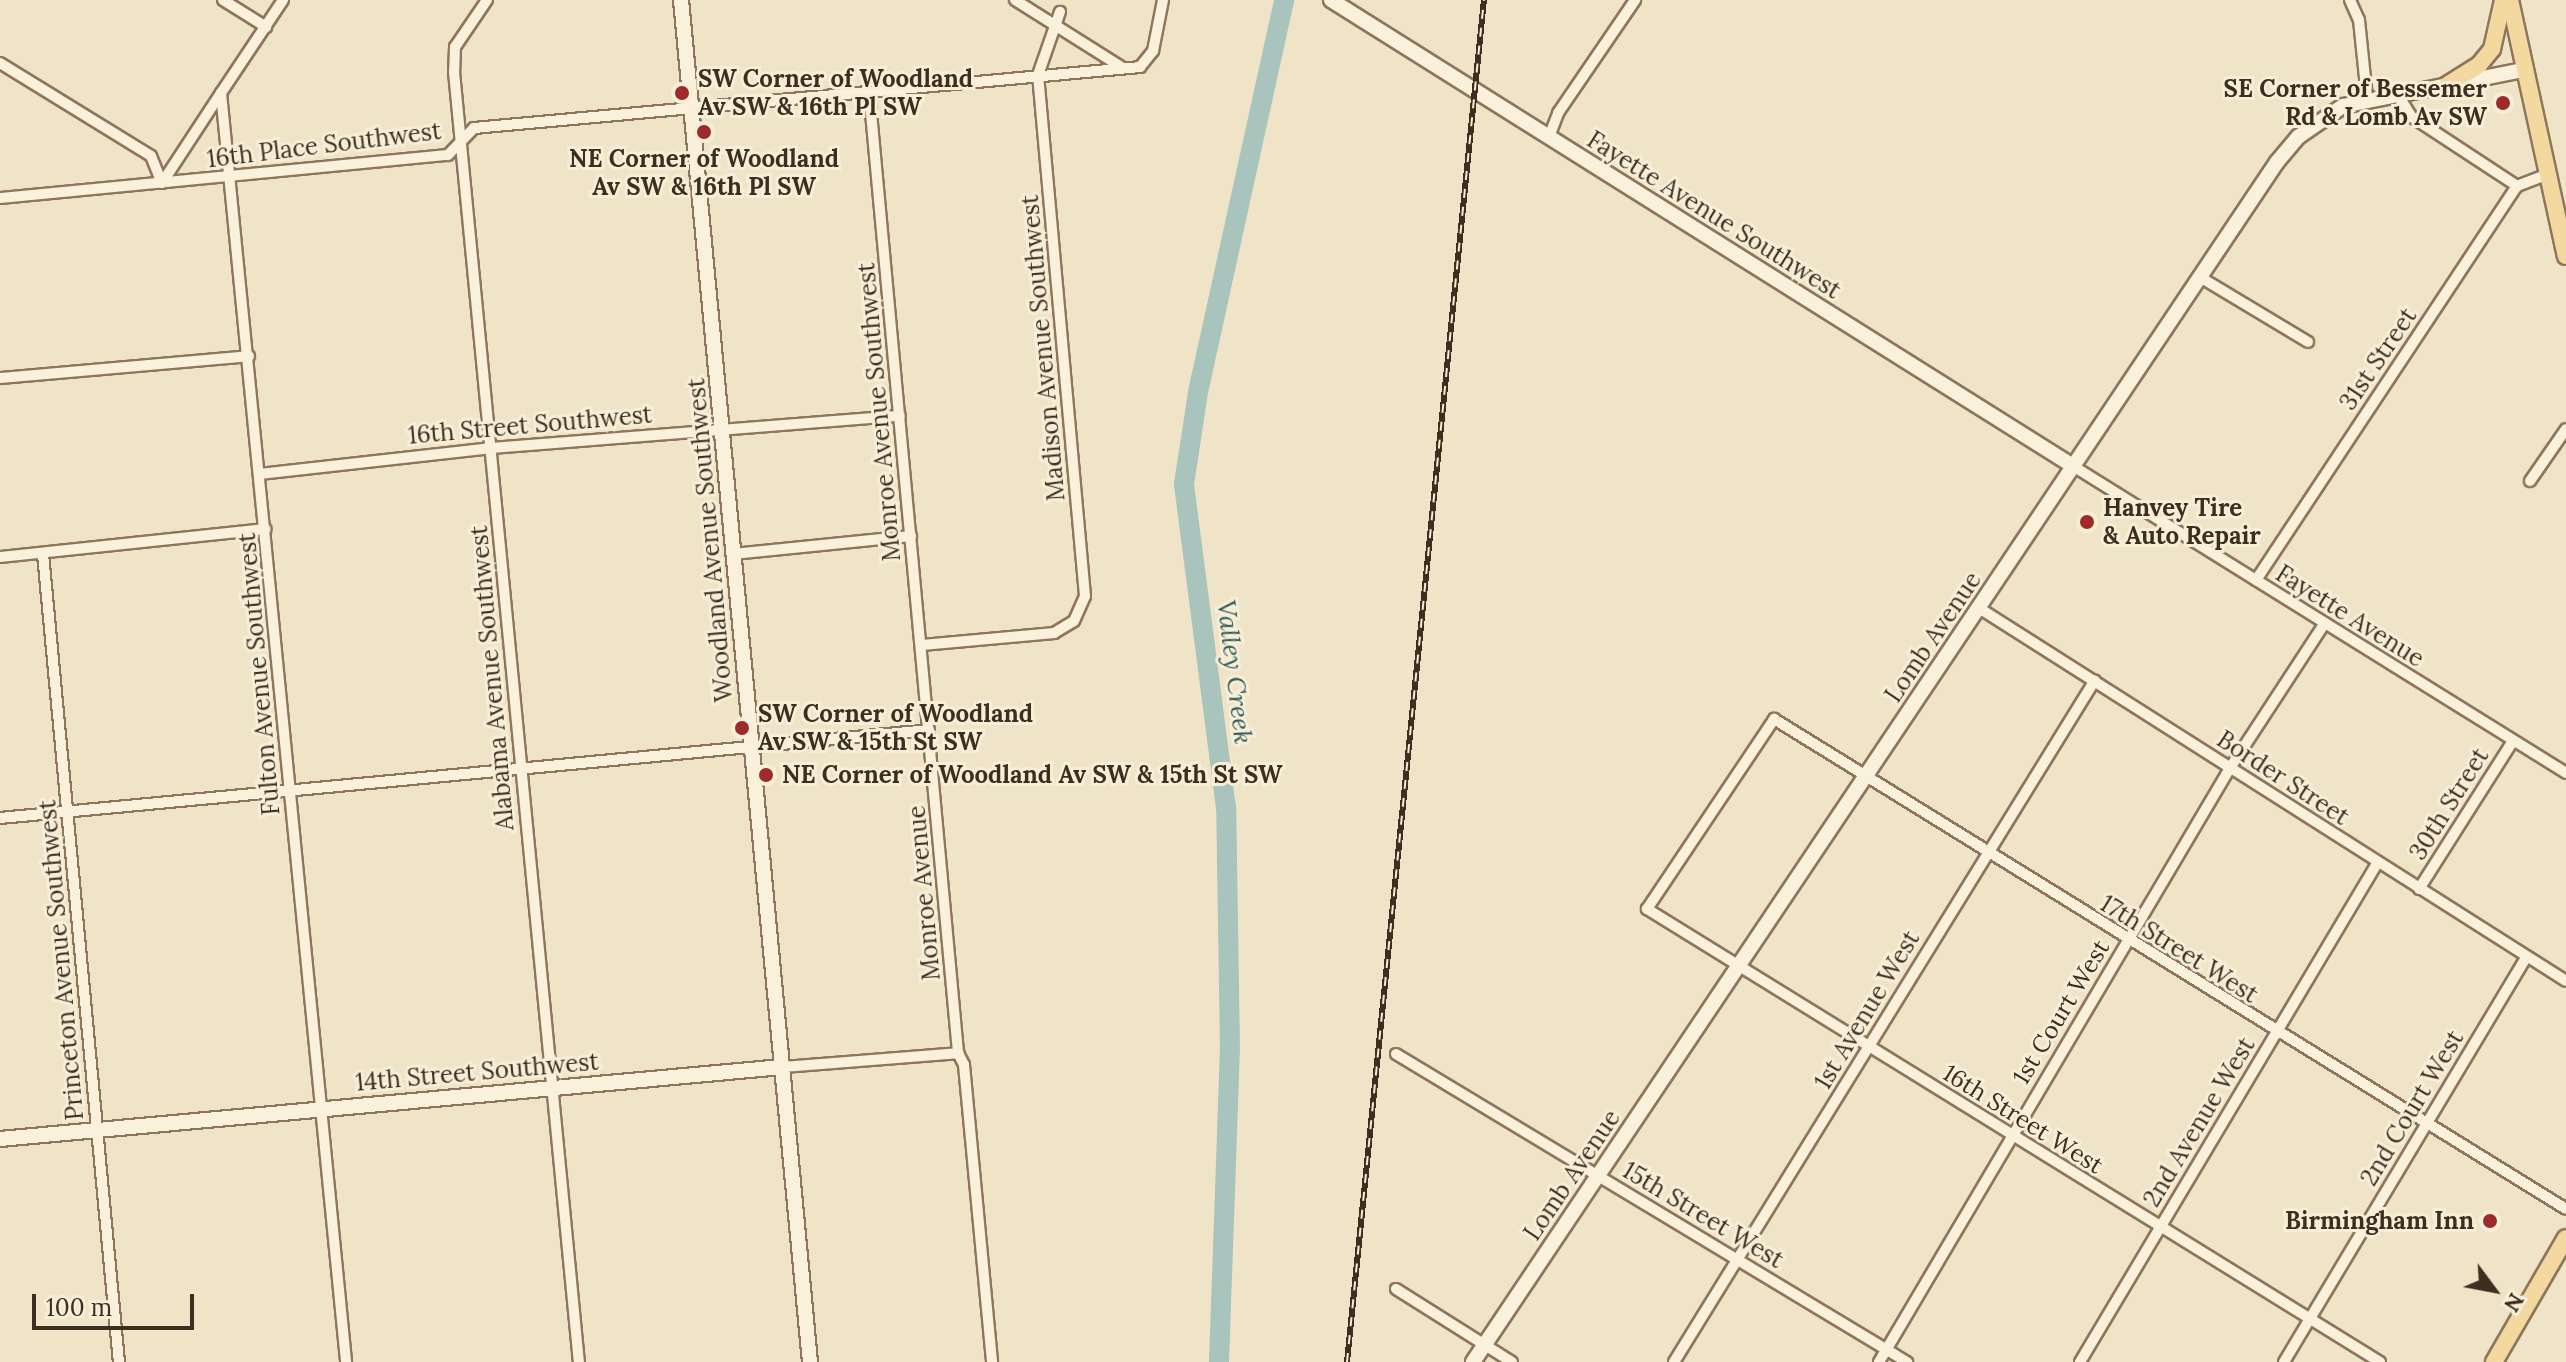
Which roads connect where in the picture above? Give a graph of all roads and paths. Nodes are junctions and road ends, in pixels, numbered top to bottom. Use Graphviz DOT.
graph roads {
  1 [pos="223,0"];
  2 [pos="283,0"];
  3 [pos="487,0"];
  4 [pos="681,0"];
  5 [pos="1015,0"];
  6 [pos="1163,0"];
  7 [pos="1331,0"];
  8 [pos="1635,0"];
  9 [pos="2350,0"];
  10 [pos="2503,0"];
  11 [pos="2510,0"];
  12 [pos="1060,12"];
  13 [pos="1053,25"];
  14 [pos="266,27"];
  15 [pos="0,63"];
  16 [pos="1120,66"];
  17 [pos="2523,70"];
  18 [pos="1038,75"];
  19 [pos="2447,85"];
  20 [pos="869,91"];
  21 [pos="221,93"];
  22 [pos="2398,95"];
  23 [pos="2367,98"];
  24 [pos="691,109"];
  25 [pos="1549,137"];
  26 [pos="460,140"];
  27 [pos="2545,175"];
  28 [pos="233,176"];
  29 [pos="162,183"];
  30 [pos="2517,186"];
  31 [pos="0,198"];
  32 [pos="2563,228"];
  33 [pos="2566,256"];
  34 [pos="2200,277"];
  35 [pos="2308,342"];
  36 [pos="249,356"];
  37 [pos="0,378"];
  38 [pos="900,416"];
  39 [pos="2566,429"];
  40 [pos="722,430"];
  41 [pos="490,448"];
  42 [pos="2073,466"];
  43 [pos="260,474"];
  44 [pos="2530,481"];
  45 [pos="266,529"];
  46 [pos="911,536"];
  47 [pos="43,554"];
  48 [pos="733,554"];
  49 [pos="0,557"];
  50 [pos="2256,580"];
  51 [pos="1979,608"];
  52 [pos="2325,623"];
  53 [pos="922,645"];
  54 [pos="2095,680"];
  55 [pos="929,730"];
  56 [pos="2513,741"];
  57 [pos="751,746"];
  58 [pos="521,767"];
  59 [pos="2230,768"];
  60 [pos="2566,773"];
  61 [pos="1865,777"];
  62 [pos="289,789"];
  63 [pos="68,812"];
  64 [pos="0,818"];
  65 [pos="1985,853"];
  66 [pos="2378,862"];
  67 [pos="2419,889"];
  68 [pos="1647,909"];
  69 [pos="2127,941"];
  70 [pos="2526,958"];
  71 [pos="1738,967"];
  72 [pos="2566,981"];
  73 [pos="2276,1033"];
  74 [pos="1868,1046"];
  75 [pos="958,1053"];
  76 [pos="1396,1054"];
  77 [pos="782,1067"];
  78 [pos="551,1089"];
  79 [pos="320,1109"];
  80 [pos="2425,1123"];
  81 [pos="97,1131"];
  82 [pos="2010,1134"];
  83 [pos="0,1139"];
  84 [pos="1598,1175"];
  85 [pos="2566,1209"];
  86 [pos="2159,1227"];
  87 [pos="2566,1238"];
  88 [pos="1738,1260"];
  89 [pos="1396,1289"];
  90 [pos="2309,1320"];
  91 [pos="1484,1345"];
  92 [pos="1885,1350"];
  93 [pos="119,1362"];
  94 [pos="346,1362"];
  95 [pos="579,1362"];
  96 [pos="810,1362"];
  97 [pos="992,1362"];
  98 [pos="1473,1362"];
  99 [pos="1512,1362"];
  100 [pos="1674,1362"];
  101 [pos="1879,1362"];
  102 [pos="1907,1362"];
  103 [pos="2080,1362"];
  104 [pos="2284,1362"];
  105 [pos="2380,1362"];
  106 [pos="2494,1362"];
  1 -- 14 [label="street"];
  2 -- 14 [label="street"];
  3 -- 26 [label="street, Alabama Avenue Southwest"];
  4 -- 24 [label="street, Woodland Avenue Southwest"];
  5 -- 13 [label="street"];
  6 -- 16 [label="street"];
  7 -- 25 [label="street, Fayette Avenue Southwest"];
  8 -- 25 [label="street"];
  9 -- 23 [label="street"];
  10 -- 19 [label="main road"];
  11 -- 17 [label="main road"];
  12 -- 13 [label="street"];
  13 -- 16 [label="street"];
  13 -- 18 [label="street"];
  14 -- 21 [label="street"];
  15 -- 29 [label="street"];
  16 -- 18 [label="street, 16th Place Southwest"];
  17 -- 19 [label="street, Lomb Avenue"];
  17 -- 27 [label="main road"];
  18 -- 20 [label="street, 16th Place Southwest"];
  18 -- 53 [label="street, Madison Avenue Southwest"];
  19 -- 22 [label="street, Lomb Avenue"];
  20 -- 24 [label="street, 16th Place Southwest"];
  20 -- 38 [label="street, Monroe Avenue Southwest"];
  21 -- 28 [label="street, Fulton Avenue Southwest"];
  21 -- 29 [label="street"];
  22 -- 23 [label="street, Lomb Avenue"];
  22 -- 30 [label="street"];
  23 -- 34 [label="street, Lomb Avenue"];
  24 -- 26 [label="street, 16th Place Southwest"];
  24 -- 40 [label="street, Woodland Avenue Southwest"];
  25 -- 42 [label="street, Fayette Avenue Southwest"];
  26 -- 28 [label="street, 16th Place Southwest"];
  26 -- 41 [label="street, Alabama Avenue Southwest"];
  27 -- 30 [label="street"];
  27 -- 32 [label="main road"];
  28 -- 29 [label="street, 16th Place Southwest"];
  28 -- 36 [label="street, Fulton Avenue Southwest"];
  29 -- 31 [label="street, 16th Place Southwest"];
  30 -- 50 [label="street, 31st Street"];
  32 -- 33 [label="main road"];
  34 -- 35 [label="street"];
  34 -- 42 [label="street, Lomb Avenue"];
  36 -- 37 [label="street"];
  36 -- 43 [label="street, Fulton Avenue Southwest"];
  38 -- 40 [label="street, 16th Street Southwest"];
  38 -- 46 [label="street, Monroe Avenue Southwest"];
  39 -- 44 [label="street"];
  40 -- 41 [label="street, 16th Street Southwest"];
  40 -- 48 [label="street, Woodland Avenue Southwest"];
  41 -- 43 [label="street, 16th Street Southwest"];
  41 -- 58 [label="street, Alabama Avenue Southwest"];
  42 -- 50 [label="street, Fayette Avenue"];
  42 -- 51 [label="street, Lomb Avenue"];
  43 -- 45 [label="street, Fulton Avenue Southwest"];
  45 -- 47 [label="street"];
  45 -- 62 [label="street, Fulton Avenue Southwest"];
  46 -- 48 [label="street"];
  46 -- 53 [label="street, Monroe Avenue Southwest"];
  47 -- 49 [label="street"];
  47 -- 63 [label="street, Princeton Avenue Southwest"];
  48 -- 57 [label="street, Woodland Avenue Southwest"];
  50 -- 52 [label="street, Fayette Avenue"];
  51 -- 54 [label="street, Border Street"];
  51 -- 61 [label="street, Lomb Avenue"];
  52 -- 56 [label="street, Fayette Avenue"];
  52 -- 59 [label="street"];
  53 -- 55 [label="street, Monroe Avenue Southwest"];
  54 -- 59 [label="street, Border Street"];
  54 -- 65 [label="street, 1st Avenue West"];
  55 -- 57 [label="street"];
  55 -- 75 [label="street, Monroe Avenue"];
  56 -- 60 [label="street, Fayette Avenue"];
  56 -- 67 [label="street, 30th Street"];
  57 -- 58 [label="street"];
  57 -- 77 [label="street, Woodland Avenue Southwest"];
  58 -- 62 [label="street"];
  58 -- 78 [label="street, Alabama Avenue Southwest"];
  59 -- 66 [label="street, Border Street"];
  59 -- 69 [label="street, 1st Court West"];
  61 -- 65 [label="street, 17th Street West"];
  61 -- 68 [label="street, 17th Street West"];
  61 -- 71 [label="street, Lomb Avenue"];
  62 -- 63 [label="street"];
  62 -- 79 [label="street, Fulton Avenue Southwest"];
  63 -- 64 [label="street"];
  63 -- 81 [label="street, Princeton Avenue Southwest"];
  65 -- 69 [label="street, 17th Street West"];
  65 -- 74 [label="street, 1st Avenue West"];
  66 -- 67 [label="street, Border Street"];
  66 -- 73 [label="street, 2nd Avenue West"];
  67 -- 70 [label="street, Border Street"];
  68 -- 71 [label="street, 16th Street West"];
  69 -- 73 [label="street, 17th Street West"];
  69 -- 82 [label="street, 1st Court West"];
  70 -- 72 [label="street, Border Street"];
  70 -- 80 [label="street, 2nd Court West"];
  71 -- 74 [label="street, 16th Street West"];
  71 -- 84 [label="street, Lomb Avenue"];
  73 -- 80 [label="street, 17th Street West"];
  73 -- 86 [label="street, 2nd Avenue West"];
  74 -- 82 [label="street, 16th Street West"];
  74 -- 88 [label="street, 1st Avenue West"];
  75 -- 77 [label="street, 14th Street Southwest"];
  75 -- 97 [label="street"];
  76 -- 84 [label="street, 15th Street West"];
  77 -- 78 [label="street, 14th Street Southwest"];
  77 -- 96 [label="street, Woodland Avenue Southwest"];
  78 -- 79 [label="street, 14th Street Southwest"];
  78 -- 95 [label="street, Alabama Avenue Southwest"];
  79 -- 81 [label="street, 14th Street Southwest"];
  79 -- 94 [label="street, Fulton Avenue Southwest"];
  80 -- 85 [label="street, 17th Street West"];
  80 -- 90 [label="street, 2nd Court West"];
  81 -- 83 [label="street, 14th Street Southwest"];
  81 -- 93 [label="street, Princeton Avenue Southwest"];
  82 -- 86 [label="street, 16th Street West"];
  82 -- 92 [label="street, 1st Court West"];
  84 -- 88 [label="street, 15th Street West"];
  84 -- 91 [label="street, Lomb Avenue"];
  86 -- 90 [label="street, 16th Street West"];
  86 -- 103 [label="street, 2nd Avenue West"];
  87 -- 106 [label="main road"];
  88 -- 92 [label="street, 15th Street West"];
  88 -- 100 [label="street, 1st Avenue West"];
  89 -- 91 [label="street"];
  90 -- 104 [label="street, 2nd Court West"];
  90 -- 105 [label="street, 16th Street West"];
  91 -- 98 [label="street, Lomb Avenue"];
  91 -- 99 [label="street"];
  92 -- 101 [label="street, 1st Court West"];
  92 -- 102 [label="street, 15th Street West"];
}
